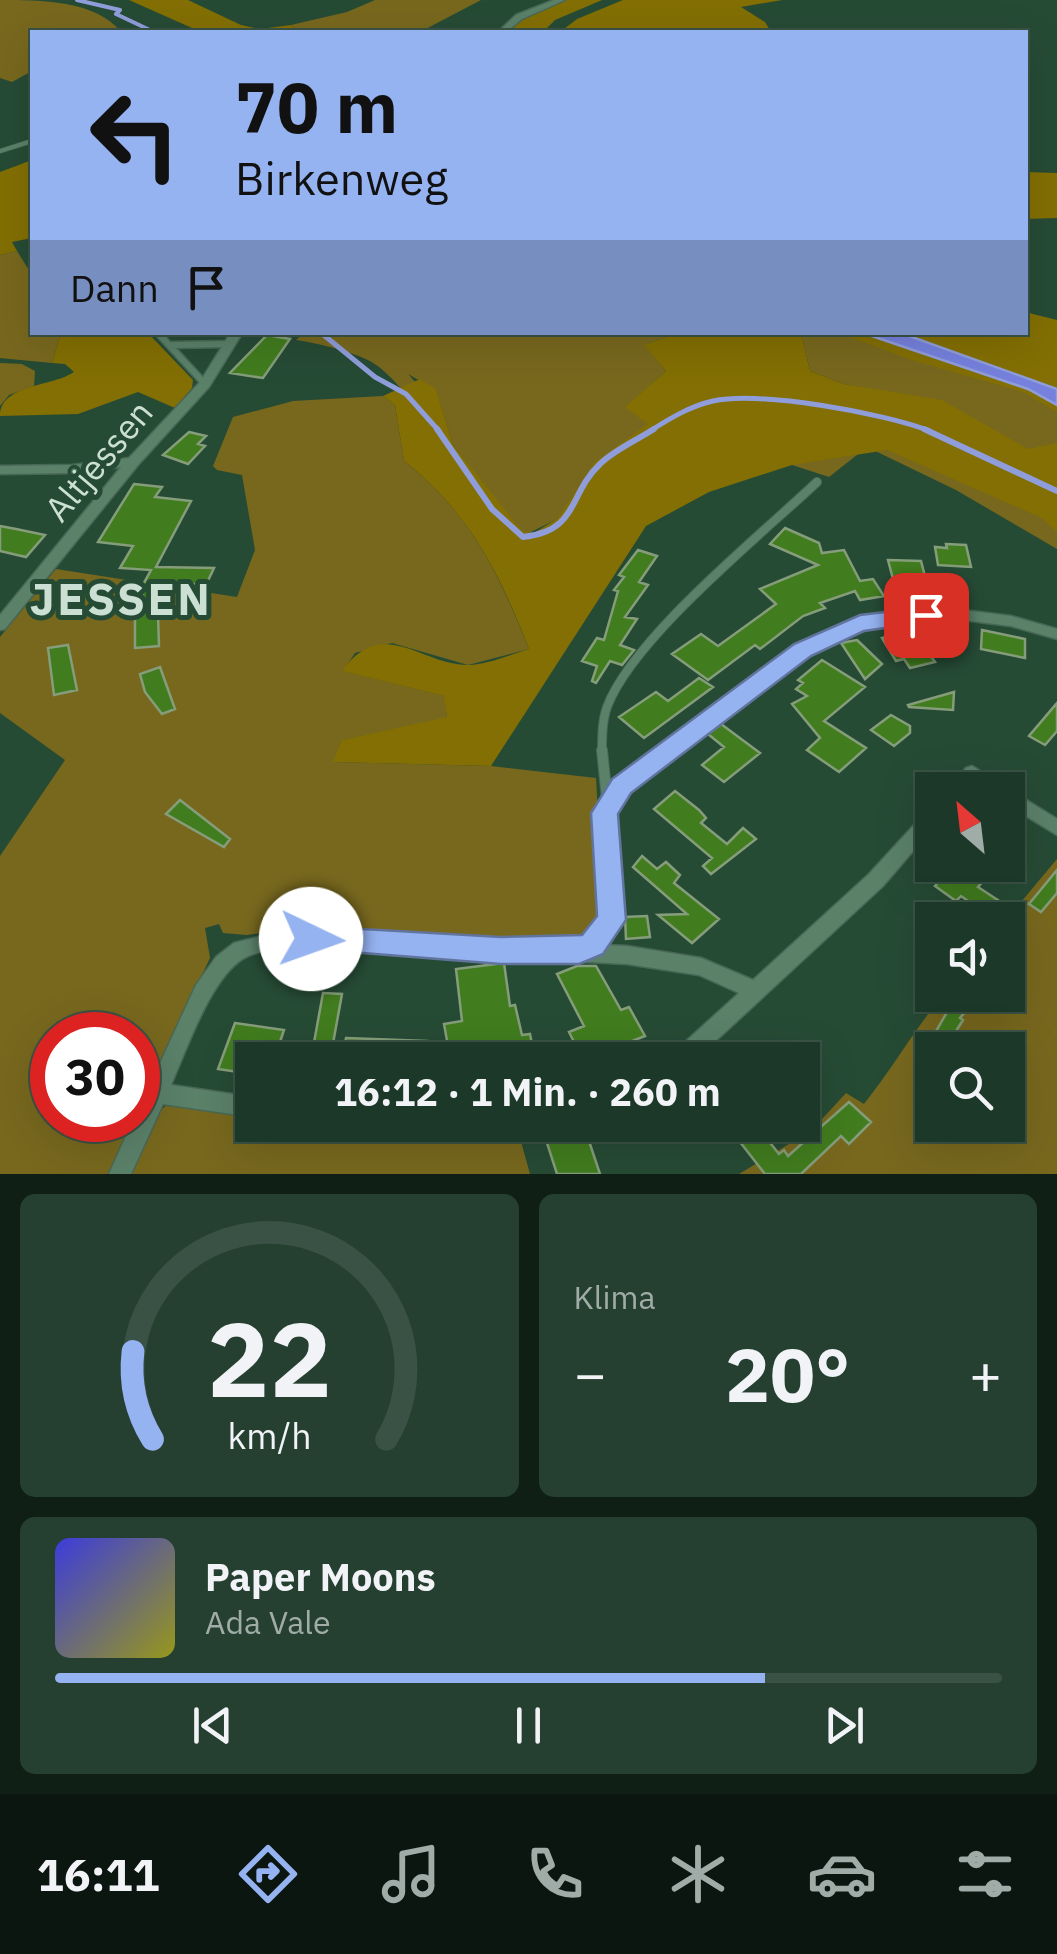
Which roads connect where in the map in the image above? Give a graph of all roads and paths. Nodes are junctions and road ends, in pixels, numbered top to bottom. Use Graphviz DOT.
graph roads {
  1 [pos="561,0"];
  2 [pos="504,30"];
  3 [pos="30,142"];
  4 [pos="0,151"];
  5 [pos="161,335"];
  6 [pos="234,338"];
  7 [pos="170,344"];
  8 [pos="205,384"];
  9 [pos="133,462"];
  10 [pos="0,470"];
  11 [pos="818,482"];
  12 [pos="0,626"];
  13 [pos="1057,634"];
  14 [pos="607,804"];
  15 [pos="1025,807"];
  16 [pos="1057,828"];
  17 [pos="915,835"];
  18 [pos="579,951"];
  19 [pos="752,989"];
  20 [pos="698,1042"];
  21 [pos="160,1088"];
  22 [pos="160,1093"];
  23 [pos="235,1104"];
  24 [pos="135,1142"];
  25 [pos="120,1174"];
  1 -- 2 [label="street"];
  3 -- 4 [label="lane"];
  5 -- 7 [label="lane"];
  6 -- 7 [label="lane"];
  6 -- 8 [label="street, Altjessen"];
  7 -- 8 [label="lane"];
  8 -- 9 [label="street, Altjessen"];
  9 -- 10 [label="street"];
  9 -- 12 [label="street, Altjessen"];
  11 -- 14 [label="lane"];
  13 -- 14 [label="street"];
  14 -- 18 [label="street"];
  15 -- 16 [label="street"];
  17 -- 19 [label="street"];
  18 -- 19 [label="street"];
  18 -- 21 [label="street"];
  19 -- 20 [label="street"];
  22 -- 23 [label="street"];
  24 -- 25 [label="street"];
}
